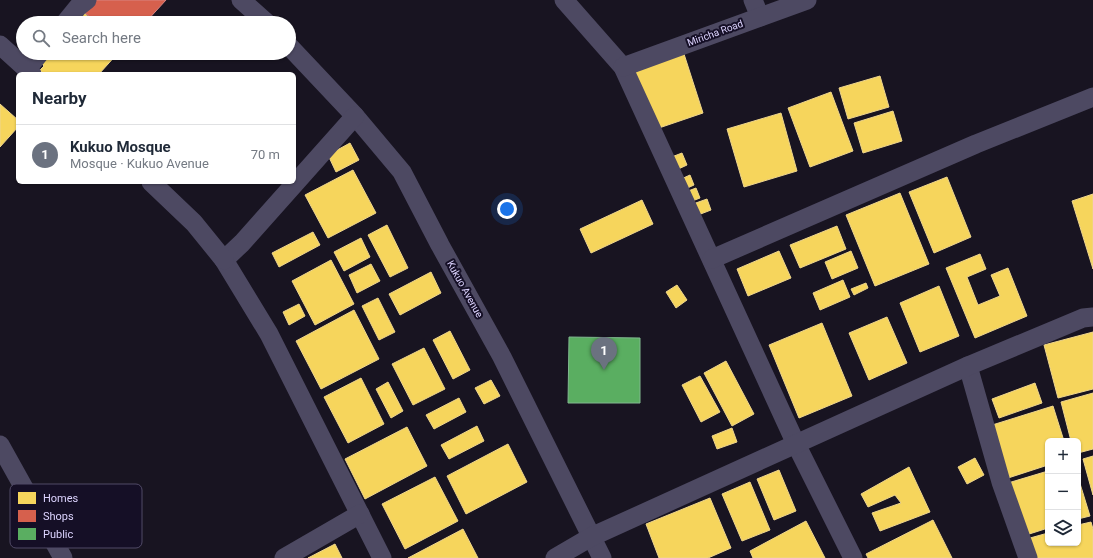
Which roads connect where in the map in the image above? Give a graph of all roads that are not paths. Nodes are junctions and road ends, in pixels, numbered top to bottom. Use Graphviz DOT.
graph roads {
  1 [pos="87,0"];
  2 [pos="241,0"];
  3 [pos="564,0"];
  4 [pos="807,0"];
  5 [pos="757,8"];
  6 [pos="71,16"];
  7 [pos="259,16"];
  8 [pos="0,45"];
  9 [pos="296,53"];
  10 [pos="16,60"];
  11 [pos="16,60"];
  12 [pos="36,60"];
  13 [pos="623,67"];
  14 [pos="29,72"];
  15 [pos="1093,97"];
  16 [pos="355,116"];
  17 [pos="296,182"];
  18 [pos="153,184"];
  19 [pos="294,184"];
  20 [pos="712,259"];
  21 [pos="224,260"];
  22 [pos="1093,317"];
  23 [pos="968,366"];
  24 [pos="796,444"];
  25 [pos="0,445"];
  26 [pos="22,484"];
  27 [pos="360,514"];
  28 [pos="591,537"];
  29 [pos="57,548"];
  30 [pos="63,558"];
  31 [pos="284,558"];
  32 [pos="382,558"];
  33 [pos="556,558"];
  34 [pos="602,558"];
  35 [pos="853,558"];
  36 [pos="1028,558"];
  1 -- 6 [label="street"];
  2 -- 7 [label="street"];
  3 -- 13 [label="street"];
  4 -- 5 [label="street, Miricha Road"];
  5 -- 13 [label="street, Miricha Road"];
  8 -- 11 [label="street"];
  9 -- 16 [label="street, Kukuo Avenue"];
  10 -- 14 [label="street"];
  12 -- 14 [label="street"];
  13 -- 20 [label="street"];
  15 -- 20 [label="street"];
  16 -- 17 [label="street"];
  16 -- 28 [label="street, Kukuo Avenue"];
  18 -- 21 [label="street"];
  19 -- 21 [label="street"];
  20 -- 24 [label="street"];
  21 -- 27 [label="street"];
  22 -- 23 [label="street"];
  23 -- 24 [label="street"];
  23 -- 36 [label="street"];
  24 -- 28 [label="street"];
  24 -- 35 [label="street"];
  25 -- 26 [label="street"];
  27 -- 31 [label="street"];
  27 -- 32 [label="street"];
  28 -- 33 [label="street"];
  28 -- 34 [label="street, Kukuo Avenue"];
  29 -- 30 [label="street"];
}
